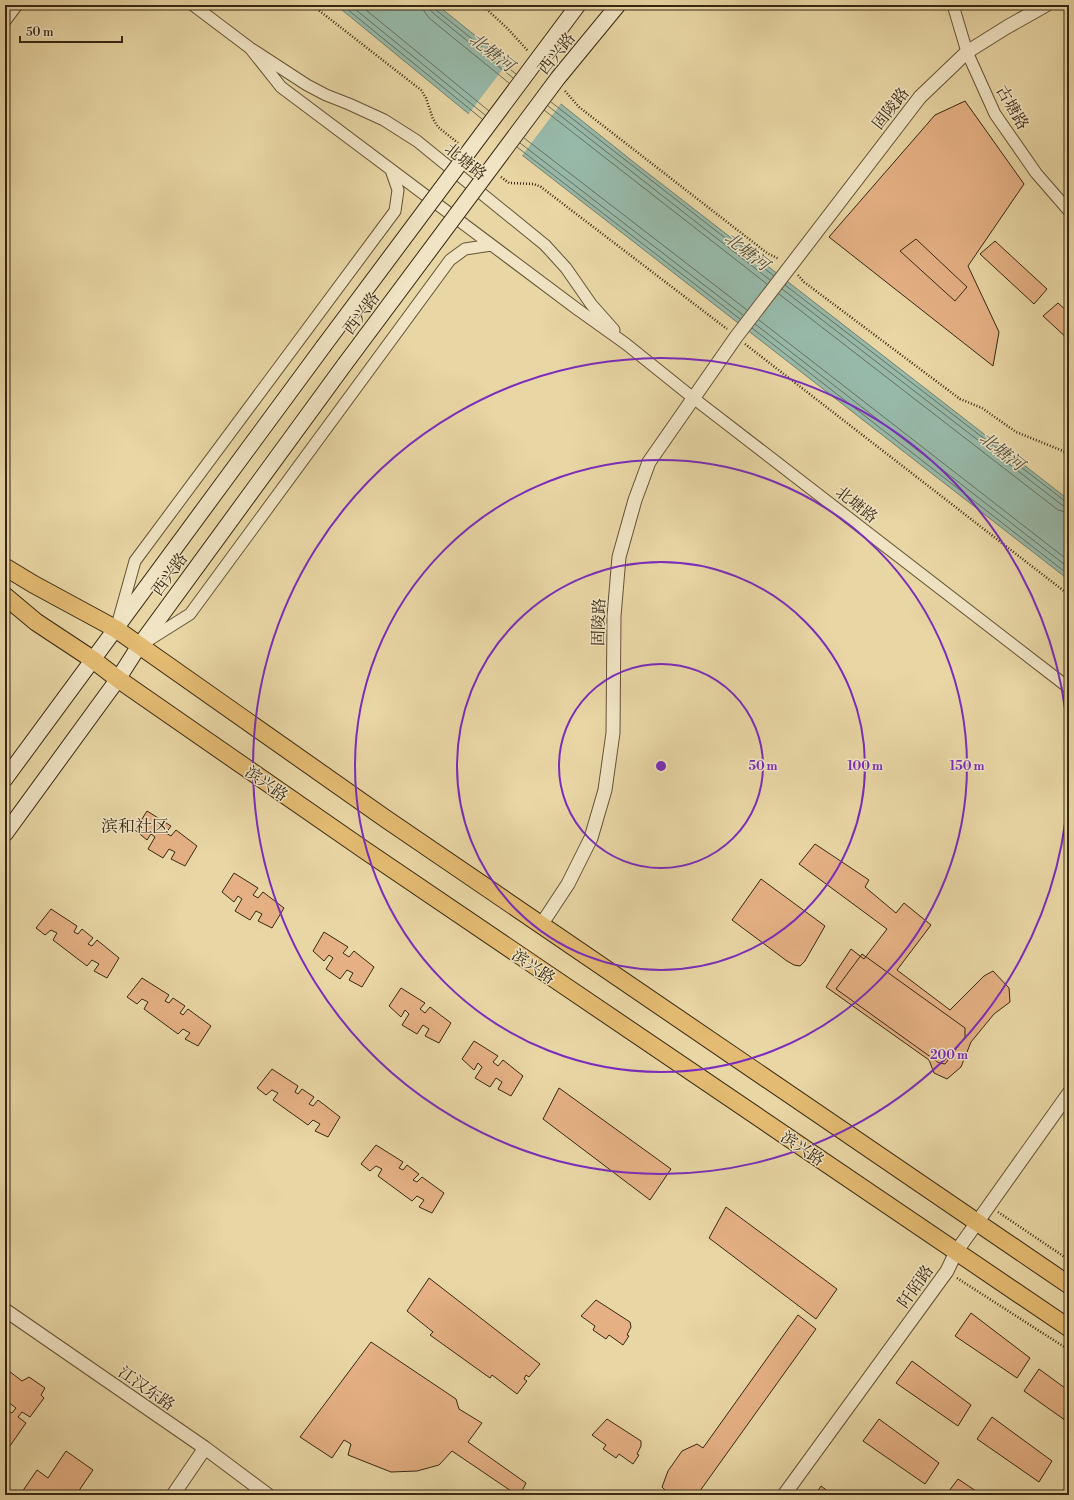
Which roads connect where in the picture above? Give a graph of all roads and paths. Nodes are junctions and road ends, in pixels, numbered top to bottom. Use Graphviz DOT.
graph roads {
  1 [pos="17,5"];
  2 [pos="193,5"];
  3 [pos="312,5"];
  4 [pos="482,5"];
  5 [pos="578,5"];
  6 [pos="618,5"];
  7 [pos="953,5"];
  8 [pos="1046,5"];
  9 [pos="5,21"];
  10 [pos="250,48"];
  11 [pos="967,52"];
  12 [pos="533,56"];
  13 [pos="564,90"];
  14 [pos="461,146"];
  15 [pos="391,170"];
  16 [pos="497,174"];
  17 [pos="1069,211"];
  18 [pos="491,245"];
  19 [pos="790,265"];
  20 [pos="736,337"];
  21 [pos="626,344"];
  22 [pos="692,397"];
  23 [pos="1069,455"];
  24 [pos="5,567"];
  25 [pos="1069,595"];
  26 [pos="5,596"];
  27 [pos="116,629"];
  28 [pos="139,646"];
  29 [pos="92,660"];
  30 [pos="118,679"];
  31 [pos="1069,688"];
  32 [pos="5,780"];
  33 [pos="5,834"];
  34 [pos="541,925"];
  35 [pos="1069,1094"];
  36 [pos="989,1206"];
  37 [pos="977,1224"];
  38 [pos="956,1252"];
  39 [pos="1069,1260"];
  40 [pos="947,1271"];
  41 [pos="1069,1285"];
  42 [pos="5,1310"];
  43 [pos="1069,1328"];
  44 [pos="1069,1350"];
  45 [pos="205,1448"];
  46 [pos="172,1495"];
  47 [pos="268,1495"];
  48 [pos="784,1495"];
  1 -- 9 [label="street"];
  2 -- 10 [label="street, 北塘路"];
  3 -- 14 [label="path"];
  4 -- 12 [label="path"];
  5 -- 27 [label="main road, 西兴路, bridge"];
  6 -- 28 [label="main road, 西兴路, bridge"];
  7 -- 11 [label="street, 古塘路"];
  8 -- 11 [label="street, 固陵路"];
  10 -- 15 [label="street, 北塘路"];
  10 -- 21 [label="street, 北塘路"];
  11 -- 17 [label="street, 古塘路"];
  11 -- 19 [label="street, 固陵路"];
  13 -- 19 [label="path"];
  15 -- 18 [label="street, 北塘路"];
  15 -- 27 [label="street, 西兴路"];
  16 -- 20 [label="path"];
  18 -- 21 [label="street, 北塘路"];
  18 -- 28 [label="street, 西兴路"];
  19 -- 20 [label="street, 固陵路"];
  19 -- 23 [label="path"];
  20 -- 22 [label="street, 固陵路"];
  20 -- 25 [label="path"];
  21 -- 22 [label="street, 北塘路"];
  22 -- 31 [label="street, 北塘路"];
  22 -- 34 [label="street, 固陵路"];
  24 -- 27 [label="main road"];
  26 -- 29 [label="main road, 滨兴路"];
  27 -- 28 [label="main road"];
  27 -- 29 [label="main road, 西兴路"];
  28 -- 30 [label="main road, 西兴路"];
  28 -- 34 [label="main road"];
  29 -- 30 [label="main road, 滨兴路"];
  29 -- 32 [label="main road, 西兴路"];
  30 -- 33 [label="main road, 西兴路"];
  30 -- 38 [label="main road, 滨兴路"];
  34 -- 37 [label="main road"];
  35 -- 36 [label="street, 阡陌路"];
  36 -- 37 [label="street, 阡陌路"];
  36 -- 39 [label="path"];
  37 -- 38 [label="street, 阡陌路"];
  37 -- 41 [label="main road"];
  38 -- 40 [label="street, 阡陌路"];
  38 -- 43 [label="main road, 滨兴路"];
  40 -- 44 [label="path"];
  40 -- 48 [label="street, 阡陌路"];
  42 -- 45 [label="street, 江汉东路"];
  45 -- 46 [label="street"];
  45 -- 47 [label="street, 江汉东路"];
}
